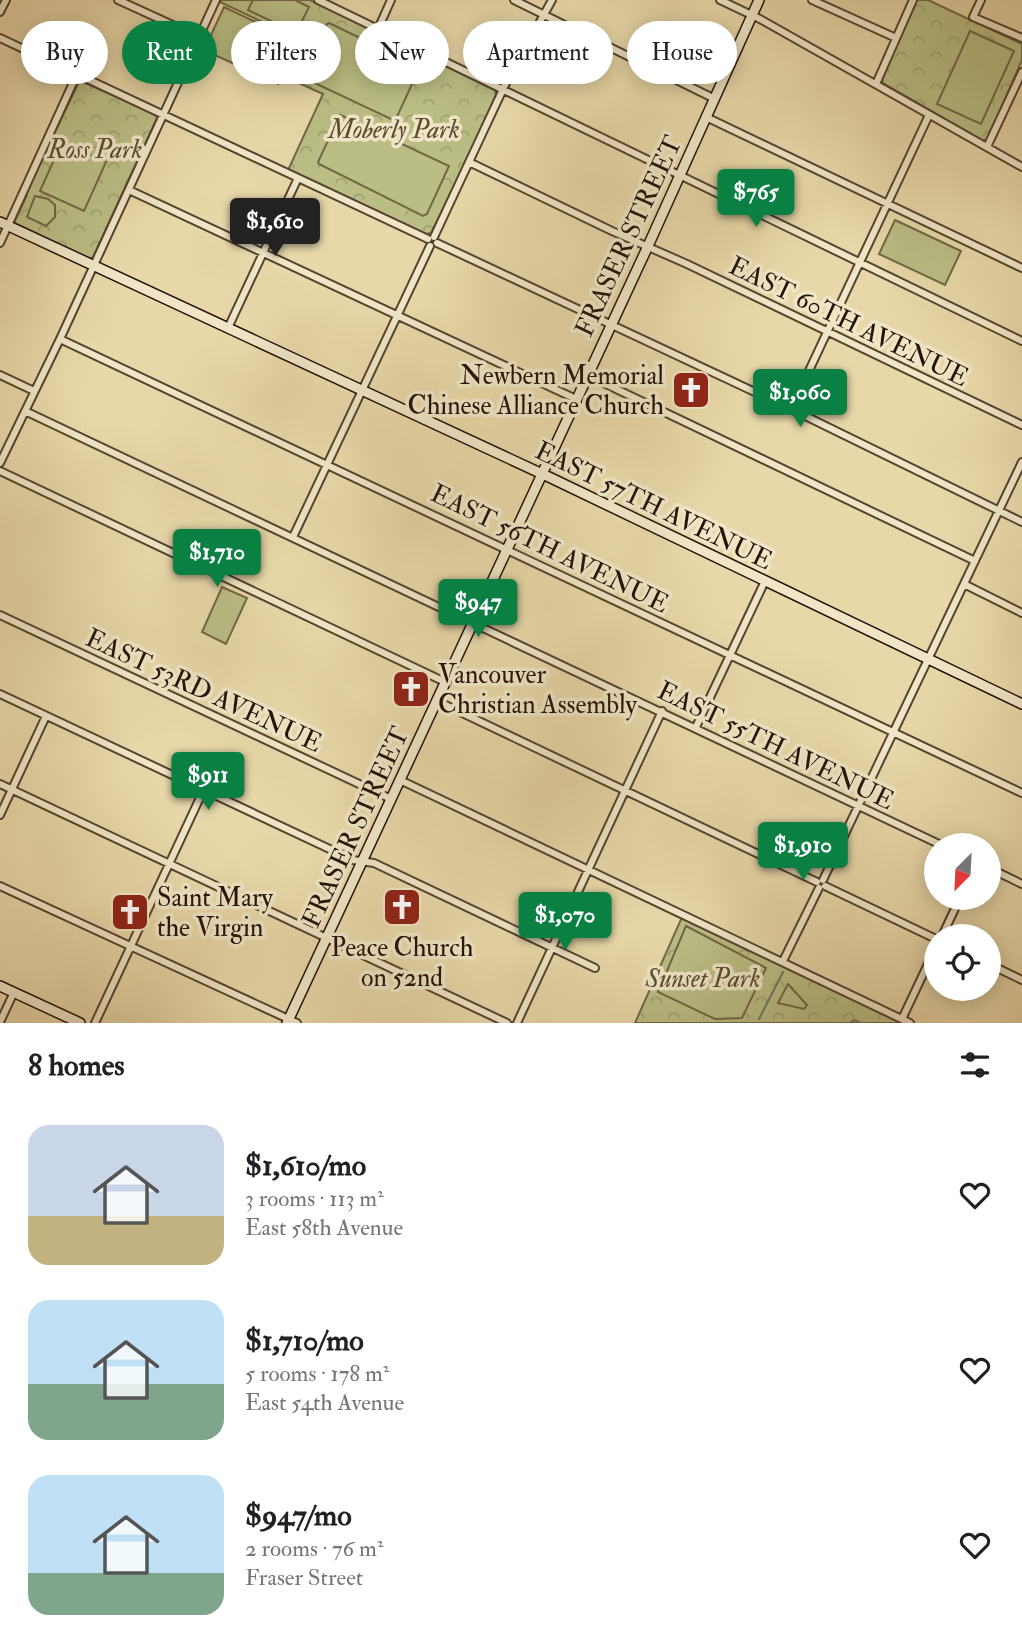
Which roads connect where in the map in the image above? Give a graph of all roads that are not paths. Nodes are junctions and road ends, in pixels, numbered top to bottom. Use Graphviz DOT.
graph roads {
  1 [pos="6,0"];
  2 [pos="118,0"];
  3 [pos="216,0"];
  4 [pos="318,0"];
  5 [pos="391,0"];
  6 [pos="514,0"];
  7 [pos="552,0"];
  8 [pos="720,0"];
  9 [pos="759,0"];
  10 [pos="812,0"];
  11 [pos="913,0"];
  12 [pos="981,0"];
  13 [pos="0,12"];
  14 [pos="544,14"];
  15 [pos="752,15"];
  16 [pos="164,21"];
  17 [pos="206,21"];
  18 [pos="361,21"];
  19 [pos="382,21"];
  20 [pos="0,38"];
  21 [pos="896,38"];
  22 [pos="1022,38"];
  23 [pos="21,48"];
  24 [pos="449,64"];
  25 [pos="1022,72"];
  26 [pos="72,84"];
  27 [pos="99,84"];
  28 [pos="178,84"];
  29 [pos="876,85"];
  30 [pos="503,90"];
  31 [pos="715,99"];
  32 [pos="164,114"];
  33 [pos="929,115"];
  34 [pos="706,117"];
  35 [pos="987,147"];
  36 [pos="469,162"];
  37 [pos="1022,167"];
  38 [pos="680,176"];
  39 [pos="298,178"];
  40 [pos="129,190"];
  41 [pos="886,203"];
  42 [pos="4,224"];
  43 [pos="432,241"];
  44 [pos="0,243"];
  45 [pos="648,246"];
  46 [pos="264,252"];
  47 [pos="858,263"];
  48 [pos="94,265"];
  49 [pos="1022,268"];
  50 [pos="398,315"];
  51 [pos="611,325"];
  52 [pos="229,328"];
  53 [pos="826,331"];
  54 [pos="60,339"];
  55 [pos="1022,341"];
  56 [pos="0,375"];
  57 [pos="587,375"];
  58 [pos="34,391"];
  59 [pos="363,391"];
  60 [pos="576,399"];
  61 [pos="791,409"];
  62 [pos="25,411"];
  63 [pos="1022,425"];
  64 [pos="1022,462"];
  65 [pos="0,463"];
  66 [pos="328,464"];
  67 [pos="0,471"];
  68 [pos="541,474"];
  69 [pos="999,511"];
  70 [pos="1022,522"];
  71 [pos="293,537"];
  72 [pos="507,549"];
  73 [pos="975,561"];
  74 [pos="765,581"];
  75 [pos="964,584"];
  76 [pos="1022,613"];
  77 [pos="0,615"];
  78 [pos="473,622"];
  79 [pos="730,656"];
  80 [pos="928,659"];
  81 [pos="445,682"];
  82 [pos="0,694"];
  83 [pos="437,701"];
  84 [pos="1022,704"];
  85 [pos="662,711"];
  86 [pos="46,716"];
  87 [pos="696,727"];
  88 [pos="893,732"];
  89 [pos="400,780"];
  90 [pos="0,784"];
  91 [pos="12,789"];
  92 [pos="204,789"];
  93 [pos="625,790"];
  94 [pos="1022,793"];
  95 [pos="391,799"];
  96 [pos="858,804"];
  97 [pos="0,815"];
  98 [pos="924,837"];
  99 [pos="363,861"];
  100 [pos="169,863"];
  101 [pos="589,870"];
  102 [pos="1001,874"];
  103 [pos="821,884"];
  104 [pos="1022,884"];
  105 [pos="0,886"];
  106 [pos="924,933"];
  107 [pos="327,937"];
  108 [pos="131,946"];
  109 [pos="552,948"];
  110 [pos="783,961"];
  111 [pos="595,968"];
  112 [pos="1001,970"];
  113 [pos="924,972"];
  114 [pos="1022,980"];
  115 [pos="0,986"];
  116 [pos="14,992"];
  117 [pos="902,1019"];
  118 [pos="0,1022"];
  119 [pos="291,1022"];
  120 [pos="80,1023"];
  121 [pos="94,1023"];
  122 [pos="507,1023"];
  123 [pos="517,1023"];
  124 [pos="910,1023"];
  1 -- 13 [label="street"];
  2 -- 16 [label="street"];
  3 -- 17 [label="street"];
  4 -- 18 [label="street"];
  5 -- 19 [label="street"];
  6 -- 14 [label="street"];
  7 -- 14 [label="street"];
  8 -- 15 [label="street"];
  9 -- 15 [label="street, FRASER STREET"];
  10 -- 21 [label="street"];
  11 -- 21 [label="street"];
  12 -- 22 [label="street"];
  14 -- 30 [label="street"];
  14 -- 31 [label="street"];
  15 -- 29 [label="street"];
  15 -- 31 [label="street, FRASER STREET"];
  20 -- 23 [label="street"];
  21 -- 29 [label="street"];
  24 -- 30 [label="street"];
  25 -- 35 [label="street"];
  26 -- 42 [label="street"];
  27 -- 32 [label="street"];
  28 -- 32 [label="street"];
  29 -- 33 [label="street"];
  30 -- 36 [label="street"];
  30 -- 38 [label="street"];
  31 -- 34 [label="street, FRASER STREET"];
  32 -- 39 [label="street"];
  32 -- 40 [label="street"];
  33 -- 35 [label="street"];
  33 -- 41 [label="street"];
  34 -- 38 [label="street, FRASER STREET"];
  34 -- 41 [label="street"];
  35 -- 37 [label="street"];
  36 -- 43 [label="street"];
  36 -- 45 [label="street, EAST 60TH AVENUE"];
  38 -- 45 [label="street, FRASER STREET"];
  38 -- 47 [label="street"];
  39 -- 43 [label="street"];
  39 -- 46 [label="street"];
  40 -- 46 [label="street"];
  40 -- 48 [label="street"];
  41 -- 47 [label="street"];
  41 -- 49 [label="street"];
  42 -- 44 [label="street"];
  42 -- 48 [label="street, EAST 57TH AVENUE"];
  43 -- 50 [label="street"];
  43 -- 51 [label="street"];
  45 -- 51 [label="street, FRASER STREET"];
  45 -- 53 [label="street, EAST 60TH AVENUE"];
  46 -- 50 [label="street"];
  46 -- 52 [label="street"];
  47 -- 53 [label="street"];
  47 -- 55 [label="street"];
  48 -- 52 [label="street, EAST 57TH AVENUE"];
  48 -- 54 [label="street"];
  50 -- 59 [label="street"];
  50 -- 60 [label="street"];
  51 -- 57 [label="street, FRASER STREET"];
  51 -- 61 [label="street"];
  52 -- 59 [label="street, EAST 57TH AVENUE"];
  53 -- 61 [label="street"];
  53 -- 63 [label="street, EAST 60TH AVENUE"];
  54 -- 58 [label="street"];
  54 -- 66 [label="street, EAST 56TH AVENUE"];
  56 -- 58 [label="street"];
  57 -- 60 [label="street, FRASER STREET"];
  57 -- 73 [label="street"];
  58 -- 62 [label="street"];
  59 -- 66 [label="street"];
  59 -- 68 [label="street, EAST 57TH AVENUE"];
  60 -- 68 [label="street, FRASER STREET"];
  61 -- 69 [label="street"];
  62 -- 65 [label="street"];
  62 -- 71 [label="street, EAST 55TH AVENUE"];
  64 -- 69 [label="street"];
  66 -- 71 [label="street"];
  66 -- 72 [label="street, EAST 56TH AVENUE"];
  67 -- 81 [label="street"];
  68 -- 72 [label="street, FRASER STREET"];
  68 -- 74 [label="street, EAST 57TH AVENUE"];
  69 -- 70 [label="street"];
  69 -- 73 [label="street"];
  71 -- 78 [label="street, EAST 55TH AVENUE"];
  72 -- 78 [label="street, FRASER STREET"];
  72 -- 79 [label="street, EAST 56TH AVENUE"];
  73 -- 75 [label="street"];
  74 -- 79 [label="street"];
  74 -- 80 [label="street, EAST 57TH AVENUE"];
  75 -- 76 [label="street"];
  75 -- 80 [label="street"];
  77 -- 95 [label="street, EAST 53RD AVENUE"];
  78 -- 81 [label="street, FRASER STREET"];
  78 -- 85 [label="street, EAST 55TH AVENUE"];
  79 -- 87 [label="street"];
  79 -- 88 [label="street, EAST 56TH AVENUE"];
  80 -- 84 [label="street, EAST 57TH AVENUE"];
  80 -- 88 [label="street"];
  81 -- 83 [label="street, FRASER STREET"];
  82 -- 86 [label="street"];
  83 -- 89 [label="street, FRASER STREET"];
  83 -- 93 [label="street"];
  85 -- 87 [label="street, EAST 55TH AVENUE"];
  85 -- 93 [label="street"];
  86 -- 91 [label="street"];
  86 -- 92 [label="street"];
  87 -- 96 [label="street, EAST 55TH AVENUE"];
  88 -- 94 [label="street, EAST 56TH AVENUE"];
  88 -- 96 [label="street"];
  89 -- 95 [label="street, FRASER STREET"];
  89 -- 101 [label="street"];
  90 -- 91 [label="street"];
  91 -- 97 [label="street"];
  91 -- 100 [label="street"];
  92 -- 99 [label="street"];
  92 -- 100 [label="street"];
  93 -- 101 [label="street"];
  93 -- 103 [label="street"];
  95 -- 99 [label="street, FRASER STREET"];
  96 -- 98 [label="street, EAST 55TH AVENUE"];
  96 -- 103 [label="street"];
  99 -- 107 [label="street, FRASER STREET"];
  99 -- 109 [label="street"];
  100 -- 107 [label="street"];
  100 -- 108 [label="street"];
  101 -- 109 [label="street"];
  101 -- 110 [label="street"];
  102 -- 104 [label="street"];
  103 -- 106 [label="street"];
  103 -- 110 [label="street"];
  105 -- 108 [label="street"];
  107 -- 119 [label="street, FRASER STREET"];
  107 -- 122 [label="street"];
  108 -- 119 [label="street"];
  108 -- 121 [label="street"];
  109 -- 111 [label="street"];
  109 -- 123 [label="street"];
  110 -- 117 [label="street"];
  112 -- 114 [label="street"];
  113 -- 117 [label="street"];
  115 -- 116 [label="street"];
  116 -- 118 [label="street"];
  116 -- 120 [label="street"];
  117 -- 124 [label="street"];
}
